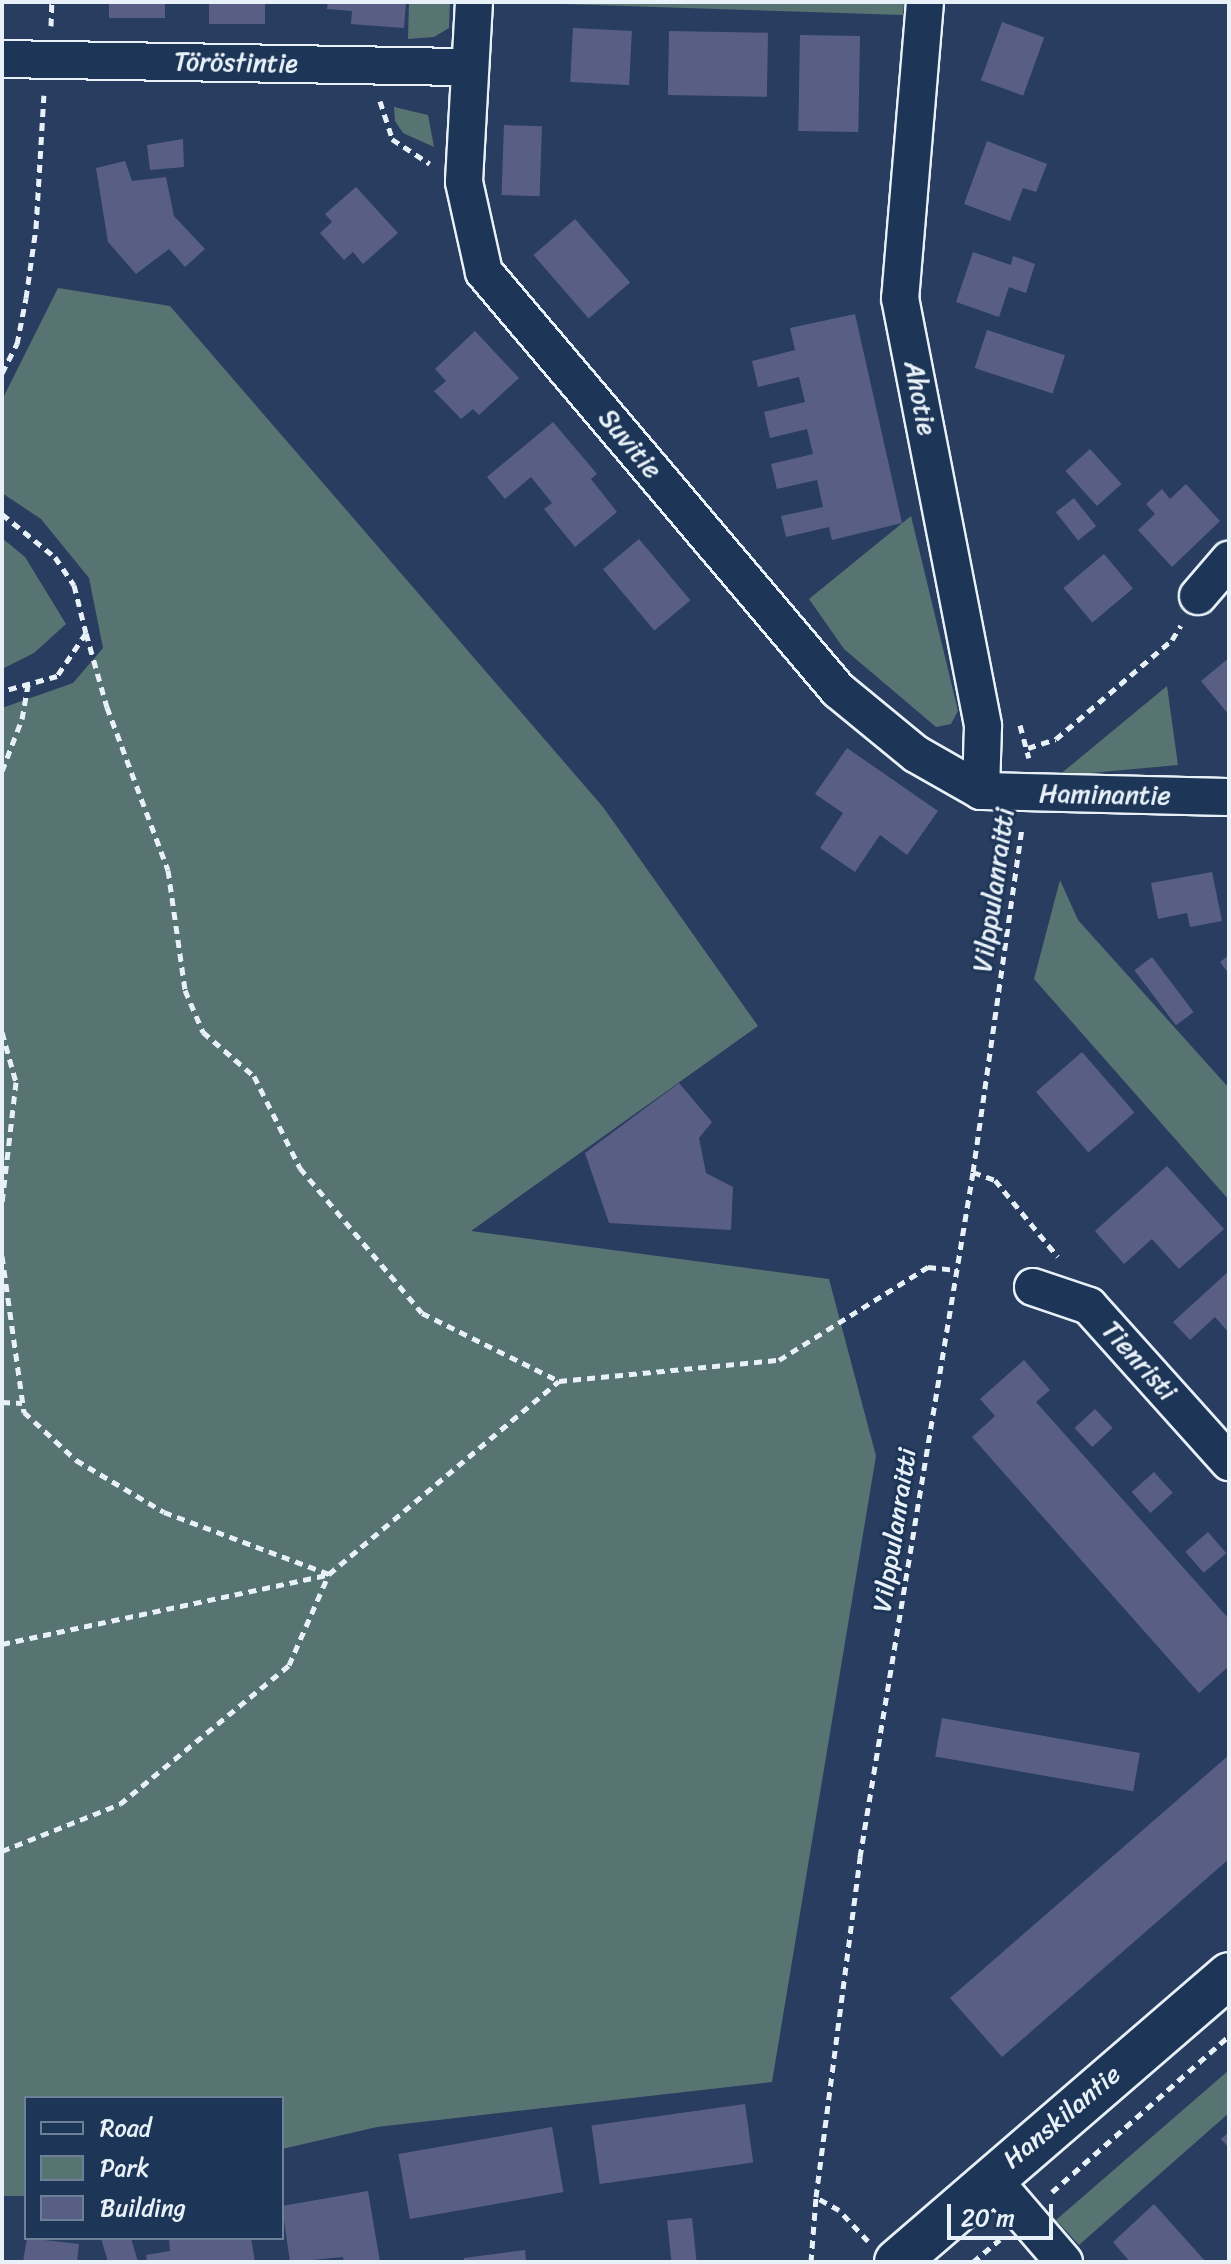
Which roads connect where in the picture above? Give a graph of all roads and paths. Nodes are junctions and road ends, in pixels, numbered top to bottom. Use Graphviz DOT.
graph roads {
  1 [pos="474,2"];
  2 [pos="925,2"];
  3 [pos="2,59"];
  4 [pos="470,67"];
  5 [pos="44,80"];
  6 [pos="376,88"];
  7 [pos="443,172"];
  8 [pos="2,373"];
  9 [pos="2,514"];
  10 [pos="1229,560"];
  11 [pos="1198,596"];
  12 [pos="86,633"];
  13 [pos="28,685"];
  14 [pos="2,691"];
  15 [pos="1018,720"];
  16 [pos="1028,748"];
  17 [pos="2,771"];
  18 [pos="981,791"];
  19 [pos="1028,794"];
  20 [pos="1229,797"];
  21 [pos="2,1032"];
  22 [pos="973,1172"];
  23 [pos="2,1203"];
  24 [pos="2,1256"];
  25 [pos="958,1270"];
  26 [pos="1033,1287"];
  27 [pos="1074,1297"];
  28 [pos="559,1381"];
  29 [pos="2,1402"];
  30 [pos="22,1403"];
  31 [pos="1229,1462"];
  32 [pos="329,1574"];
  33 [pos="2,1644"];
  34 [pos="2,1851"];
  35 [pos="1229,1975"];
  36 [pos="1229,2036"];
  37 [pos="991,2177"];
  38 [pos="816,2197"];
  39 [pos="1039,2203"];
  40 [pos="1012,2229"];
  41 [pos="885,2255"];
  42 [pos="811,2262"];
  43 [pos="973,2262"];
  44 [pos="1064,2262"];
  1 -- 4 [label="street, Suvitie"];
  2 -- 18 [label="street, Ahotie"];
  3 -- 4 [label="street, Töröstintie"];
  4 -- 18 [label="street, Suvitie"];
  5 -- 8 [label="path"];
  6 -- 7 [label="path"];
  9 -- 12 [label="path"];
  10 -- 11 [label="street"];
  11 -- 16 [label="path"];
  12 -- 13 [label="path"];
  12 -- 28 [label="path"];
  13 -- 14 [label="path"];
  13 -- 17 [label="path"];
  15 -- 16 [label="path, Vilppulanraitti"];
  16 -- 19 [label="path, Vilppulanraitti"];
  18 -- 19 [label="street, Haminantie"];
  19 -- 20 [label="street, Haminantie"];
  19 -- 22 [label="path, Vilppulanraitti"];
  21 -- 23 [label="path"];
  22 -- 25 [label="path, Vilppulanraitti"];
  22 -- 27 [label="path"];
  24 -- 30 [label="path"];
  25 -- 28 [label="path"];
  25 -- 38 [label="path, Vilppulanraitti"];
  26 -- 27 [label="street, Tienristi"];
  27 -- 31 [label="street, Tienristi"];
  28 -- 32 [label="path"];
  29 -- 30 [label="path"];
  30 -- 32 [label="path"];
  32 -- 33 [label="path"];
  32 -- 34 [label="path"];
  35 -- 37 [label="street, Hanskilantie"];
  36 -- 39 [label="path"];
  37 -- 41 [label="street, Hanskilantie"];
  37 -- 44 [label="street"];
  38 -- 41 [label="path"];
  38 -- 42 [label="path, Vilppulanraitti"];
  40 -- 43 [label="path"];
}
